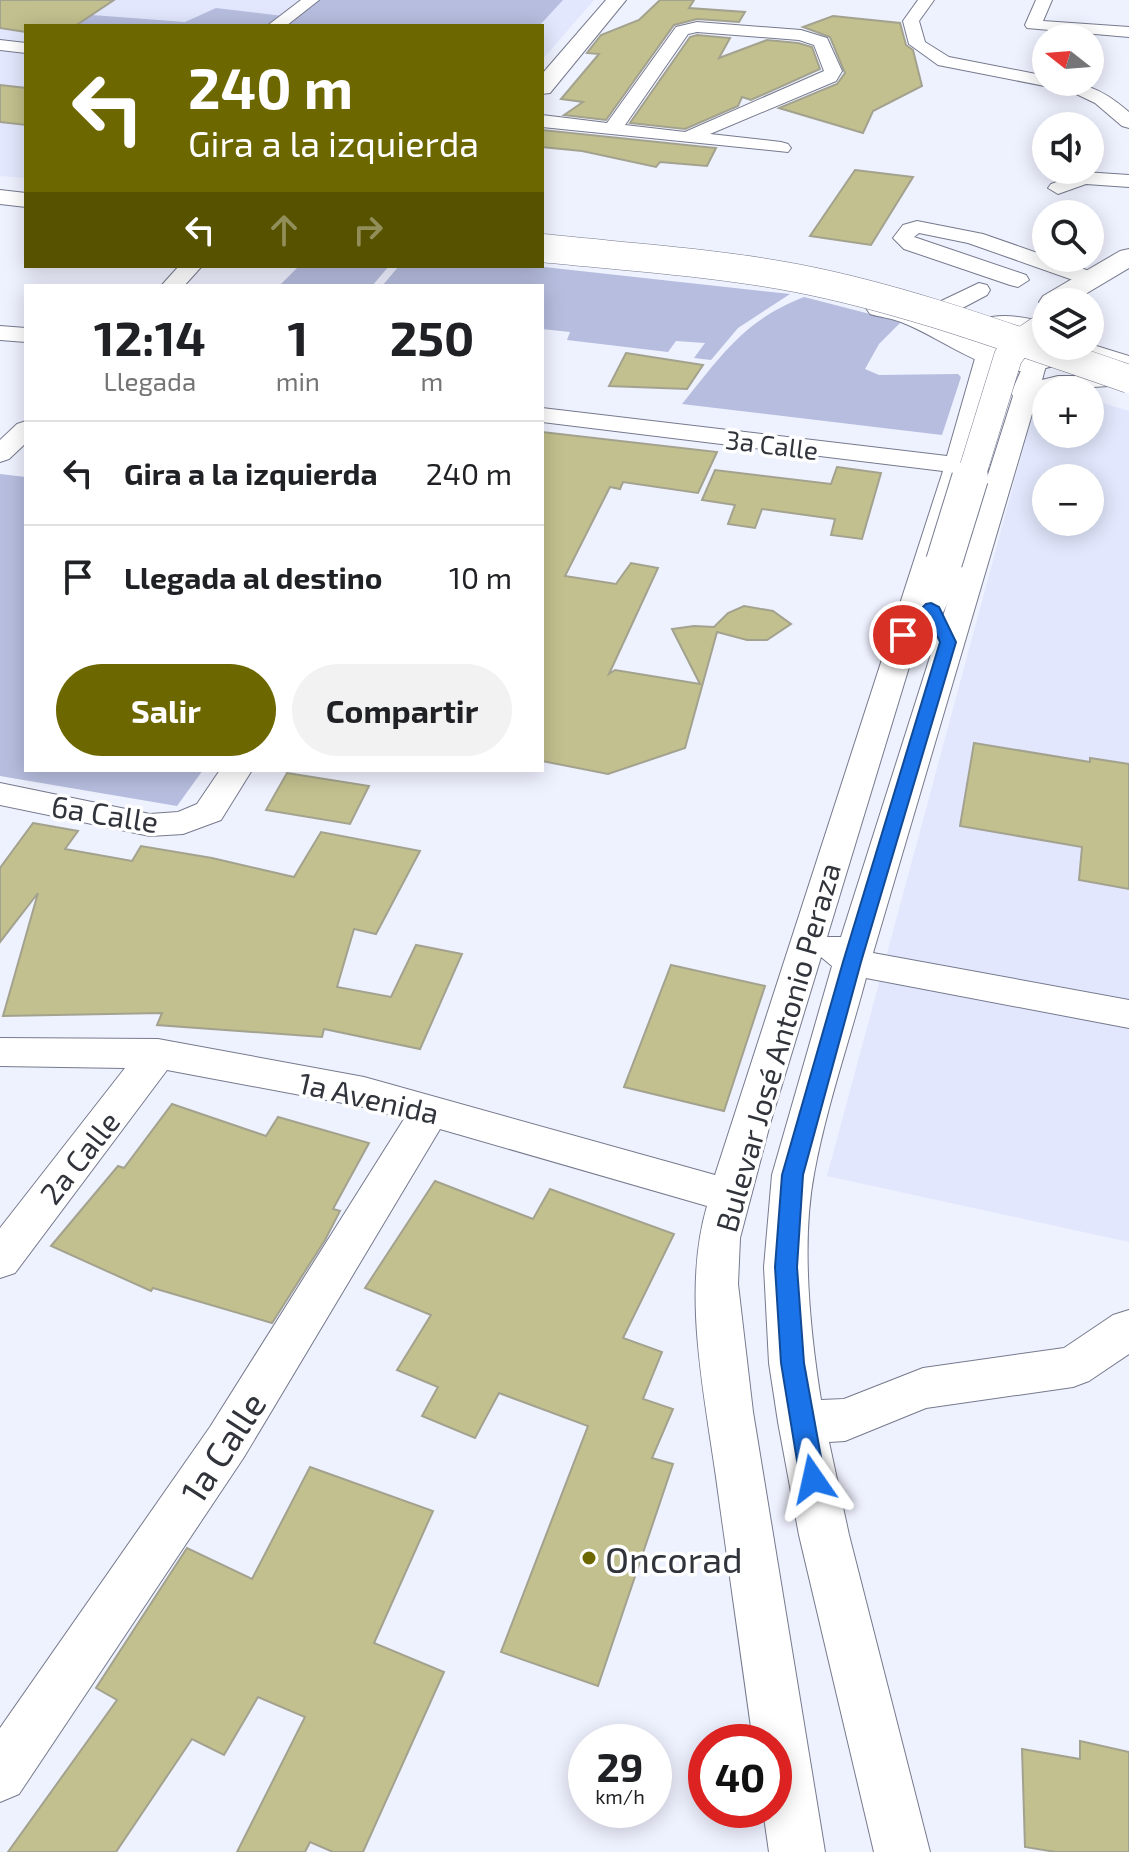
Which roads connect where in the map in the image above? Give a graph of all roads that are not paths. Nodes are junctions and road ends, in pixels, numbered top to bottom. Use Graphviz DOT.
graph roads {
  1 [pos="311,0"];
  2 [pos="600,0"];
  3 [pos="616,0"];
  4 [pos="926,0"];
  5 [pos="1044,0"];
  6 [pos="291,6"];
  7 [pos="277,24"];
  8 [pos="588,24"];
  9 [pos="1129,32"];
  10 [pos="0,45"];
  11 [pos="24,48"];
  12 [pos="546,74"];
  13 [pos="1032,79"];
  14 [pos="1101,96"];
  15 [pos="544,121"];
  16 [pos="1129,122"];
  17 [pos="613,128"];
  18 [pos="688,137"];
  19 [pos="781,148"];
  20 [pos="1129,181"];
  21 [pos="0,182"];
  22 [pos="24,185"];
  23 [pos="1058,188"];
  24 [pos="0,197"];
  25 [pos="24,200"];
  26 [pos="544,239"];
  27 [pos="544,248"];
  28 [pos="544,255"];
  29 [pos="1129,257"];
  30 [pos="1032,259"];
  31 [pos="189,268"];
  32 [pos="1032,272"];
  33 [pos="1059,272"];
  34 [pos="1129,275"];
  35 [pos="980,279"];
  36 [pos="174,284"];
  37 [pos="1085,288"];
  38 [pos="1090,288"];
  39 [pos="1093,288"];
  40 [pos="945,308"];
  41 [pos="0,333"];
  42 [pos="24,335"];
  43 [pos="0,347"];
  44 [pos="1023,348"];
  45 [pos="24,349"];
  46 [pos="1104,356"];
  47 [pos="1129,364"];
  48 [pos="1051,376"];
  49 [pos="1088,376"];
  50 [pos="1129,379"];
  51 [pos="1104,382"];
  52 [pos="1129,390"];
  53 [pos="544,395"];
  54 [pos="544,415"];
  55 [pos="24,431"];
  56 [pos="0,454"];
  57 [pos="959,456"];
  58 [pos="1002,463"];
  59 [pos="0,464"];
  60 [pos="24,468"];
  61 [pos="931,607"];
  62 [pos="903,635"];
  63 [pos="948,642"];
  64 [pos="235,772"];
  65 [pos="0,794"];
  66 [pos="842,827"];
  67 [pos="871,966"];
  68 [pos="1129,1014"];
  69 [pos="0,1052"];
  70 [pos="158,1054"];
  71 [pos="431,1110"];
  72 [pos="729,1196"];
  73 [pos="0,1260"];
  74 [pos="1129,1329"];
  75 [pos="801,1422"];
  76 [pos="0,1775"];
  77 [pos="797,1852"];
  78 [pos="902,1852"];
  1 -- 6 [label="street"];
  2 -- 8 [label="main road"];
  3 -- 8 [label="main road"];
  4 -- 13 [label="street"];
  5 -- 9 [label="street"];
  6 -- 7 [label="street"];
  8 -- 12 [label="main road"];
  10 -- 11 [label="street"];
  14 -- 16 [label="street"];
  15 -- 17 [label="street"];
  17 -- 18 [label="street"];
  17 -- 18 [label="street"];
  18 -- 19 [label="street"];
  20 -- 23 [label="street"];
  21 -- 22 [label="main road"];
  24 -- 25 [label="main road"];
  26 -- 40 [label="main road"];
  27 -- 50 [label="main road, bridge"];
  28 -- 44 [label="main road"];
  29 -- 38 [label="main road"];
  30 -- 35 [label="street"];
  31 -- 36 [label="street"];
  32 -- 35 [label="street"];
  33 -- 37 [label="street"];
  34 -- 39 [label="main road"];
  35 -- 40 [label="street"];
  40 -- 44 [label="main road"];
  41 -- 42 [label="street"];
  43 -- 45 [label="street"];
  44 -- 48 [label="street"];
  44 -- 49 [label="street"];
  44 -- 57 [label="street, Bulevar José Antonio Peraza"];
  44 -- 58 [label="street, Bulevar José Antonio Peraza"];
  44 -- 61 [label="main road, bridge"];
  46 -- 47 [label="street"];
  51 -- 52 [label="street"];
  53 -- 57 [label="street, 3a Calle"];
  54 -- 57 [label="street, 3a Calle"];
  55 -- 56 [label="street"];
  57 -- 58 [label="street, 3a Calle"];
  57 -- 62 [label="street, Bulevar José Antonio Peraza"];
  58 -- 63 [label="street, Bulevar José Antonio Peraza"];
  59 -- 60 [label="street"];
  61 -- 62 [label="main road"];
  61 -- 63 [label="main road"];
  62 -- 66 [label="street, Bulevar José Antonio Peraza"];
  63 -- 67 [label="street, Bulevar José Antonio Peraza"];
  64 -- 65 [label="street, 6a Calle"];
  66 -- 67 [label="street"];
  66 -- 72 [label="street, Bulevar José Antonio Peraza"];
  67 -- 68 [label="street"];
  67 -- 75 [label="street, Bulevar José Antonio Peraza"];
  69 -- 70 [label="street, 1a Avenida"];
  70 -- 71 [label="street, 1a Avenida"];
  70 -- 73 [label="street, 2a Calle"];
  71 -- 72 [label="street, 1a Avenida"];
  71 -- 76 [label="street, 1a Calle"];
  72 -- 77 [label="street, Bulevar José Antonio Peraza"];
  74 -- 75 [label="street"];
  75 -- 78 [label="street, Bulevar José Antonio Peraza"];
}
